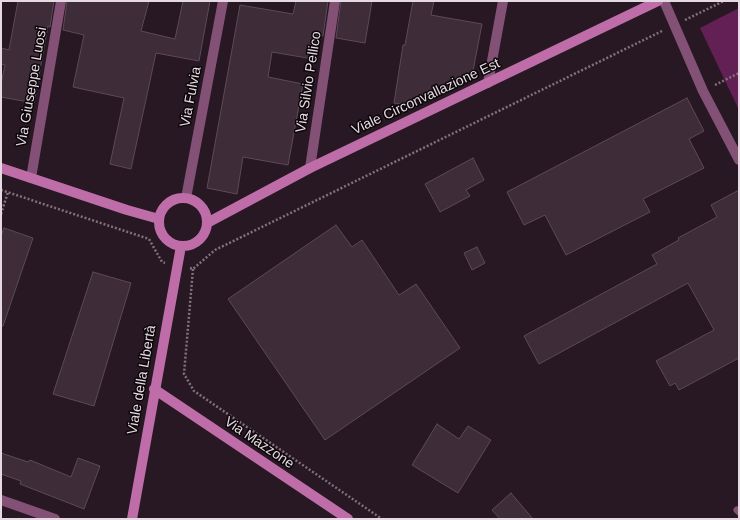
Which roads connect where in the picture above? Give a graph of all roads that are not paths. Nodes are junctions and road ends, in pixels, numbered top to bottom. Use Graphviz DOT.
graph roads {
  1 [pos="61,1"];
  2 [pos="223,1"];
  3 [pos="335,1"];
  4 [pos="503,1"];
  5 [pos="658,1"];
  6 [pos="664,1"];
  7 [pos="488,83"];
  8 [pos="739,160"];
  9 [pos="1,168"];
  10 [pos="310,168"];
  11 [pos="31,178"];
  12 [pos="186,198"];
  13 [pos="160,219"];
  14 [pos="207,223"];
  15 [pos="181,246"];
  16 [pos="154,389"];
  17 [pos="1,500"];
  18 [pos="55,519"];
  19 [pos="132,519"];
  20 [pos="348,519"];
  1 -- 11 [label="street, Via Giuseppe Luosi"];
  2 -- 12 [label="street, Via Fulvia"];
  3 -- 10 [label="street, Via Silvio Pellico"];
  4 -- 7 [label="street"];
  5 -- 7 [label="main road, Viale Circonvallazione Est"];
  6 -- 8 [label="street"];
  7 -- 10 [label="main road, Viale Circonvallazione Est"];
  9 -- 11 [label="main road"];
  10 -- 14 [label="main road, Viale Circonvallazione Est"];
  11 -- 13 [label="main road"];
  12 -- 13 [label="main road"];
  12 -- 14 [label="main road"];
  13 -- 15 [label="main road"];
  14 -- 15 [label="main road"];
  15 -- 16 [label="main road, Viale della Libertà"];
  16 -- 19 [label="main road, Viale della Libertà"];
  16 -- 20 [label="main road, Via Mazzone"];
  17 -- 18 [label="street"];
}
